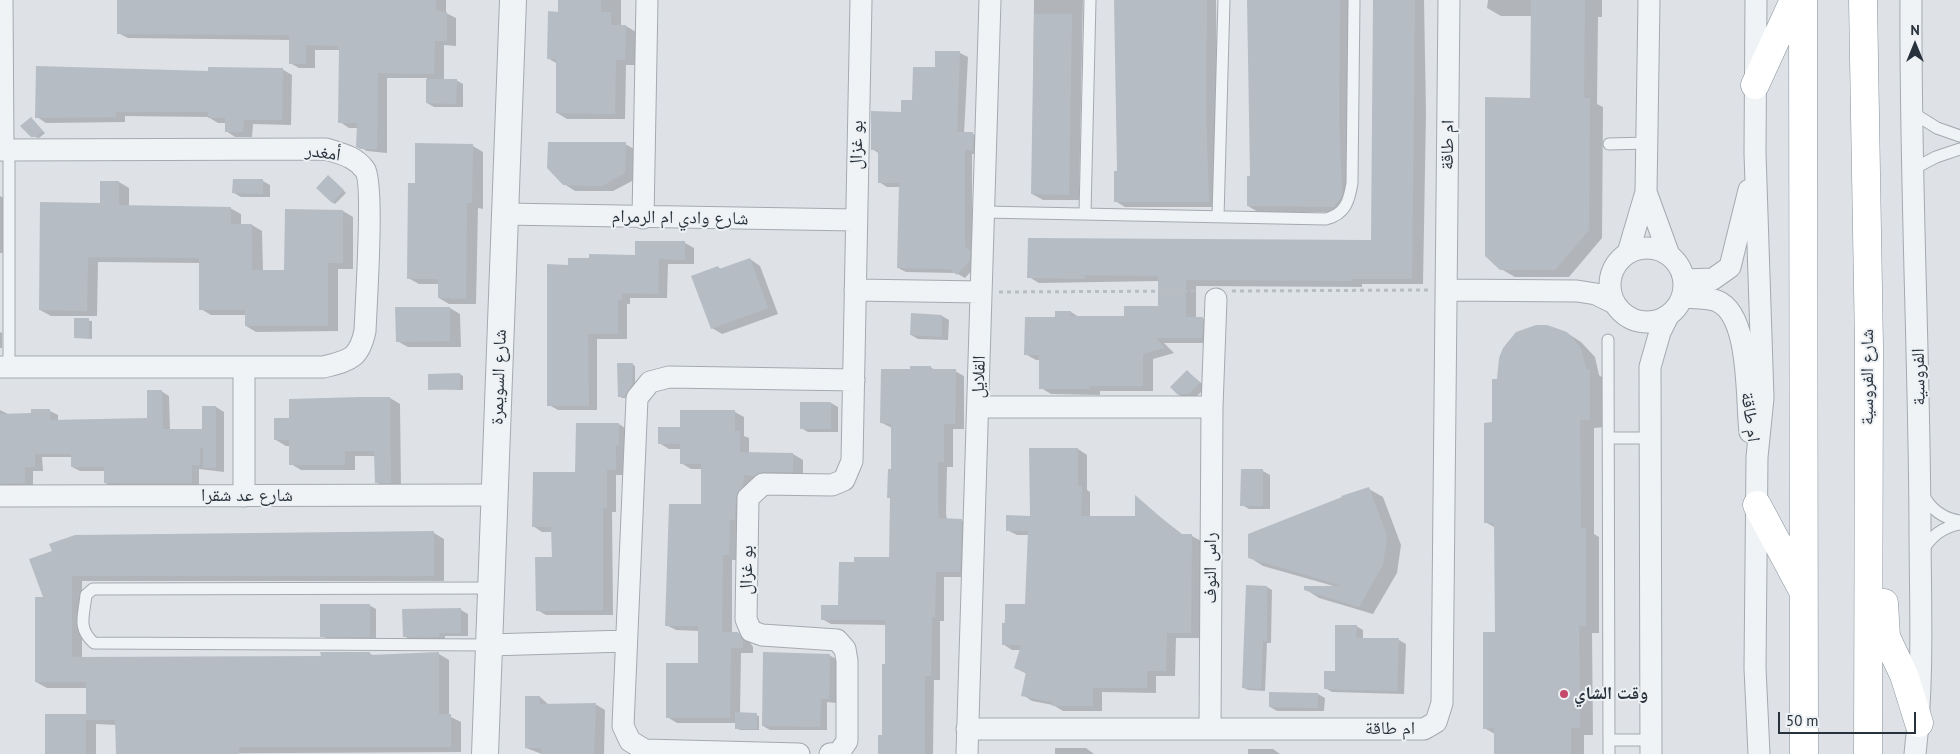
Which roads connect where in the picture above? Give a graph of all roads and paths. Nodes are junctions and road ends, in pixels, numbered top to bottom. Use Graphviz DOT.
graph roads {
  1 [pos="2,0"];
  2 [pos="513,0"];
  3 [pos="647,0"];
  4 [pos="861,0"];
  5 [pos="990,0"];
  6 [pos="1090,0"];
  7 [pos="1224,0"];
  8 [pos="1354,0"];
  9 [pos="1449,0"];
  10 [pos="1649,0"];
  11 [pos="1756,0"];
  12 [pos="1794,0"];
  13 [pos="1803,0"];
  14 [pos="1863,0"];
  15 [pos="1911,0"];
  16 [pos="1755,86"];
  17 [pos="1910,111"];
  18 [pos="1960,136"];
  19 [pos="1647,143"];
  20 [pos="1609,144"];
  21 [pos="4,149"];
  22 [pos="1960,149"];
  23 [pos="1755,152"];
  24 [pos="1913,169"];
  25 [pos="1646,192"];
  26 [pos="984,212"];
  27 [pos="1085,213"];
  28 [pos="504,214"];
  29 [pos="1218,216"];
  30 [pos="644,218"];
  31 [pos="856,220"];
  32 [pos="1628,253"];
  33 [pos="1669,255"];
  34 [pos="1610,278"];
  35 [pos="1683,289"];
  36 [pos="856,290"];
  37 [pos="1446,290"];
  38 [pos="1577,291"];
  39 [pos="981,292"];
  40 [pos="1216,299"];
  41 [pos="1621,310"];
  42 [pos="1668,316"];
  43 [pos="1608,340"];
  44 [pos="1869,346"];
  45 [pos="4,367"];
  46 [pos="244,367"];
  47 [pos="1650,367"];
  48 [pos="854,380"];
  49 [pos="978,407"];
  50 [pos="1212,407"];
  51 [pos="1608,438"];
  52 [pos="1650,438"];
  53 [pos="1757,457"];
  54 [pos="1920,487"];
  55 [pos="495,495"];
  56 [pos="0,496"];
  57 [pos="244,496"];
  58 [pos="1757,504"];
  59 [pos="1960,523"];
  60 [pos="1920,556"];
  61 [pos="492,588"];
  62 [pos="1804,592"];
  63 [pos="626,641"];
  64 [pos="489,645"];
  65 [pos="1918,723"];
  66 [pos="1210,728"];
  67 [pos="967,729"];
  68 [pos="1609,740"];
  69 [pos="1651,747"];
  70 [pos="485,754"];
  71 [pos="799,754"];
  72 [pos="830,754"];
  73 [pos="967,754"];
  74 [pos="1609,754"];
  75 [pos="1758,754"];
  76 [pos="1804,754"];
  77 [pos="1868,754"];
  78 [pos="1915,754"];
  1 -- 21 [label="street"];
  2 -- 28 [label="street, شارع السويمرة"];
  3 -- 30 [label="street"];
  4 -- 31 [label="street, بو غزال"];
  5 -- 26 [label="street, القلايل"];
  6 -- 27 [label="lane"];
  7 -- 29 [label="lane"];
  8 -- 29 [label="lane"];
  9 -- 37 [label="street, ام طاقة"];
  10 -- 19 [label="street"];
  11 -- 16 [label="street"];
  12 -- 16 [label="highway"];
  13 -- 62 [label="highway"];
  14 -- 44 [label="highway, شارع الفروسية"];
  15 -- 17 [label="street, الفروسية"];
  16 -- 23 [label="street"];
  17 -- 18 [label="lane"];
  17 -- 24 [label="street, الفروسية"];
  19 -- 20 [label="lane"];
  19 -- 25 [label="street"];
  21 -- 45 [label="lane"];
  21 -- 46 [label="street, أمغدر"];
  22 -- 24 [label="lane"];
  23 -- 35 [label="street"];
  23 -- 53 [label="street"];
  24 -- 54 [label="street, الفروسية"];
  25 -- 32 [label="street"];
  25 -- 33 [label="street"];
  26 -- 27 [label="lane"];
  26 -- 39 [label="street, القلايل"];
  27 -- 29 [label="lane"];
  28 -- 30 [label="street, شارع وادي ام الرمرام"];
  28 -- 55 [label="street, شارع السويمرة"];
  30 -- 31 [label="street, شارع وادي ام الرمرام"];
  31 -- 36 [label="street, بو غزال"];
  32 -- 33 [label="street"];
  32 -- 34 [label="street"];
  33 -- 35 [label="street"];
  34 -- 38 [label="street"];
  34 -- 41 [label="street"];
  35 -- 42 [label="street"];
  35 -- 53 [label="street, ام طاقة"];
  36 -- 39 [label="street"];
  36 -- 48 [label="street, بو غزال"];
  37 -- 38 [label="street"];
  37 -- 66 [label="street, ام طاقة"];
  38 -- 41 [label="street"];
  39 -- 49 [label="street, القلايل"];
  40 -- 50 [label="street, راس النوف"];
  41 -- 42 [label="street"];
  41 -- 47 [label="street"];
  42 -- 47 [label="street"];
  43 -- 51 [label="lane"];
  44 -- 65 [label="highway"];
  44 -- 77 [label="highway, شارع الفروسية"];
  45 -- 46 [label="street, أمغدر"];
  46 -- 57 [label="street"];
  47 -- 52 [label="street"];
  48 -- 63 [label="street"];
  48 -- 72 [label="street, بو غزال"];
  49 -- 50 [label="street"];
  49 -- 67 [label="street, القلايل"];
  50 -- 66 [label="street, راس النوف"];
  51 -- 52 [label="lane"];
  51 -- 68 [label="lane"];
  52 -- 69 [label="street"];
  53 -- 58 [label="street"];
  54 -- 59 [label="lane"];
  54 -- 60 [label="street, الفروسية"];
  55 -- 57 [label="street, شارع عد شقرا"];
  55 -- 61 [label="street, شارع السويمرة"];
  56 -- 57 [label="street, شارع عد شقرا"];
  58 -- 62 [label="highway"];
  58 -- 75 [label="street"];
  59 -- 60 [label="lane"];
  60 -- 65 [label="street, الفروسية"];
  61 -- 64 [label="street, شارع السويمرة"];
  61 -- 64 [label="lane"];
  62 -- 76 [label="highway"];
  63 -- 64 [label="street"];
  63 -- 71 [label="street"];
  64 -- 70 [label="street, شارع السويمرة"];
  65 -- 78 [label="street, الفروسية"];
  66 -- 67 [label="street, ام طاقة"];
  67 -- 73 [label="street, القلايل"];
  68 -- 69 [label="lane"];
  68 -- 74 [label="lane"];
}
